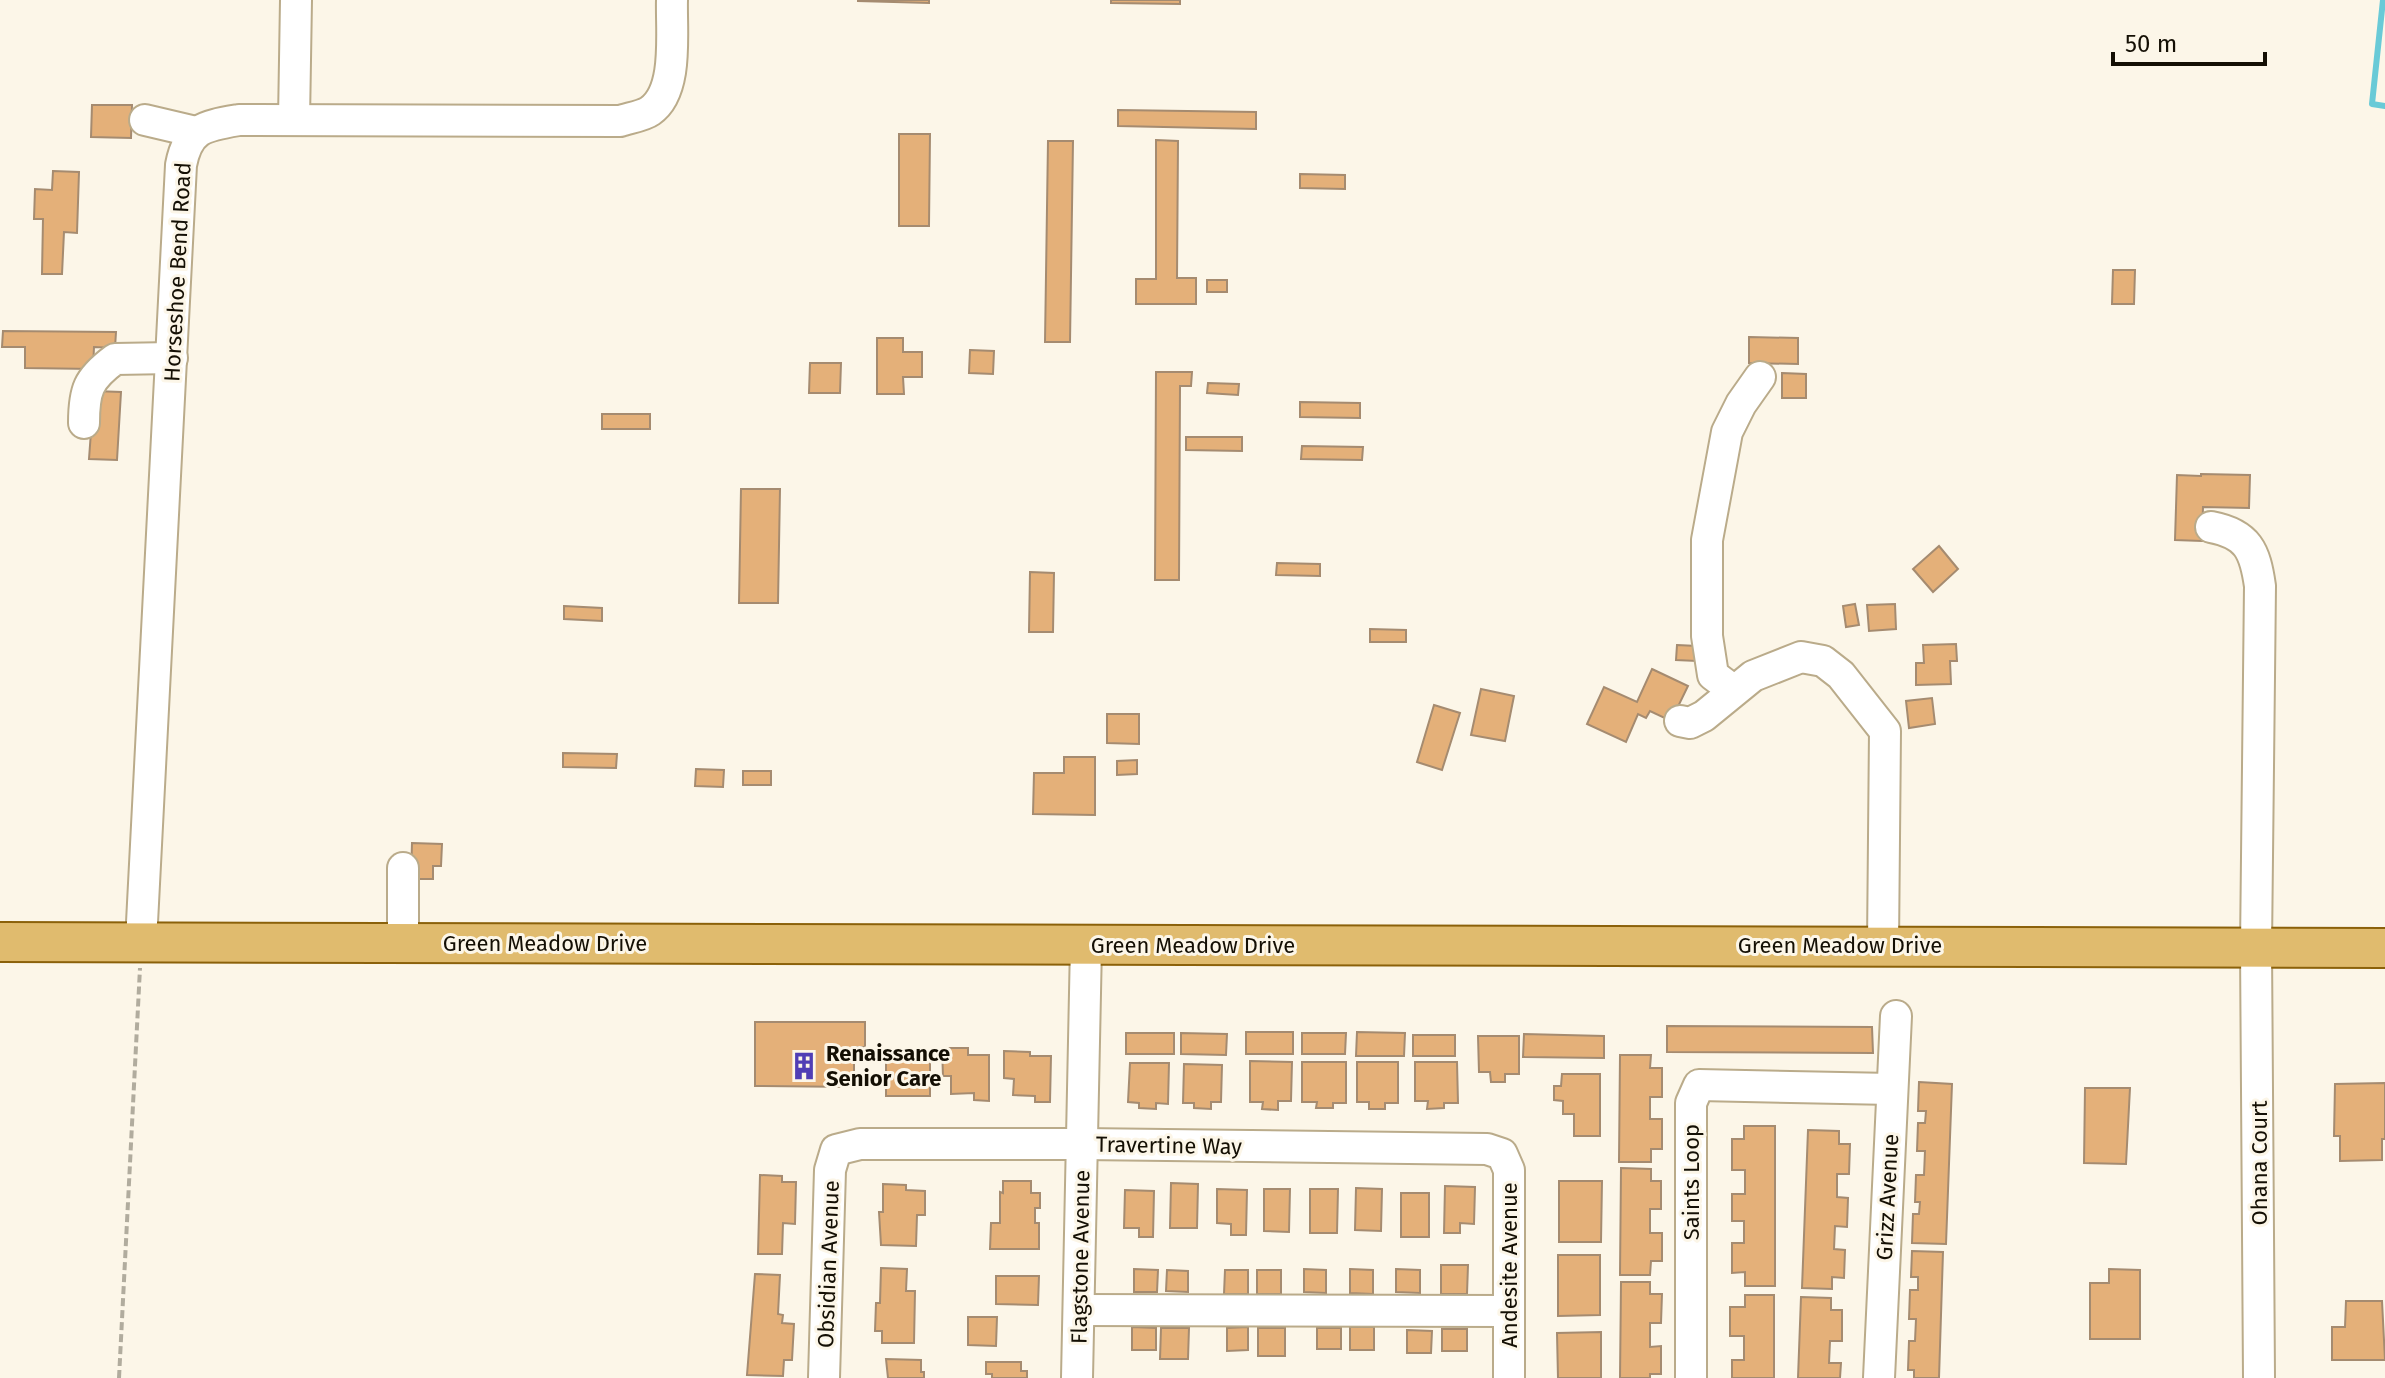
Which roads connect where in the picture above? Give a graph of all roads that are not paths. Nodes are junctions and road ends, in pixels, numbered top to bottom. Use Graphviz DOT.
graph roads {
  1 [pos="296,0"];
  2 [pos="672,0"];
  3 [pos="145,120"];
  4 [pos="294,120"];
  5 [pos="196,132"];
  6 [pos="172,358"];
  7 [pos="1760,377"];
  8 [pos="84,423"];
  9 [pos="2211,527"];
  10 [pos="1733,690"];
  11 [pos="1680,721"];
  12 [pos="403,868"];
  13 [pos="0,942"];
  14 [pos="141,942"];
  15 [pos="403,942"];
  16 [pos="1086,945"];
  17 [pos="1883,945"];
  18 [pos="2256,947"];
  19 [pos="2385,948"];
  20 [pos="1896,1016"];
  21 [pos="1892,1089"];
  22 [pos="1082,1144"];
  23 [pos="836,1150"];
  24 [pos="1502,1154"];
  25 [pos="1079,1310"];
  26 [pos="1509,1311"];
  27 [pos="824,1378"];
  28 [pos="1077,1378"];
  29 [pos="1509,1378"];
  30 [pos="1691,1378"];
  31 [pos="1879,1378"];
  32 [pos="2259,1378"];
  1 -- 4 [label="street"];
  2 -- 4 [label="street, Horseshoe Bend Road"];
  3 -- 5 [label="street"];
  4 -- 5 [label="street, Horseshoe Bend Road"];
  5 -- 6 [label="street, Horseshoe Bend Road"];
  6 -- 8 [label="street"];
  6 -- 14 [label="street, Horseshoe Bend Road"];
  7 -- 10 [label="street"];
  9 -- 18 [label="street, Ohana Court"];
  10 -- 11 [label="street"];
  10 -- 17 [label="street"];
  12 -- 15 [label="street"];
  13 -- 14 [label="main road, Green Meadow Drive"];
  14 -- 15 [label="main road, Green Meadow Drive"];
  15 -- 16 [label="main road, Green Meadow Drive"];
  16 -- 17 [label="main road, Green Meadow Drive"];
  16 -- 22 [label="street, Flagstone Avenue"];
  17 -- 18 [label="main road, Green Meadow Drive"];
  18 -- 19 [label="main road, Green Meadow Drive"];
  18 -- 32 [label="street, Ohana Court"];
  20 -- 21 [label="street, Grizz Avenue"];
  21 -- 30 [label="street, Saints Loop"];
  21 -- 31 [label="street, Grizz Avenue"];
  22 -- 23 [label="street, Travertine Way"];
  22 -- 24 [label="street, Travertine Way"];
  22 -- 25 [label="street, Flagstone Avenue"];
  23 -- 27 [label="street, Obsidian Avenue"];
  24 -- 26 [label="street, Andesite Avenue"];
  25 -- 26 [label="street"];
  25 -- 28 [label="street, Flagstone Avenue"];
  26 -- 29 [label="street, Andesite Avenue"];
}
